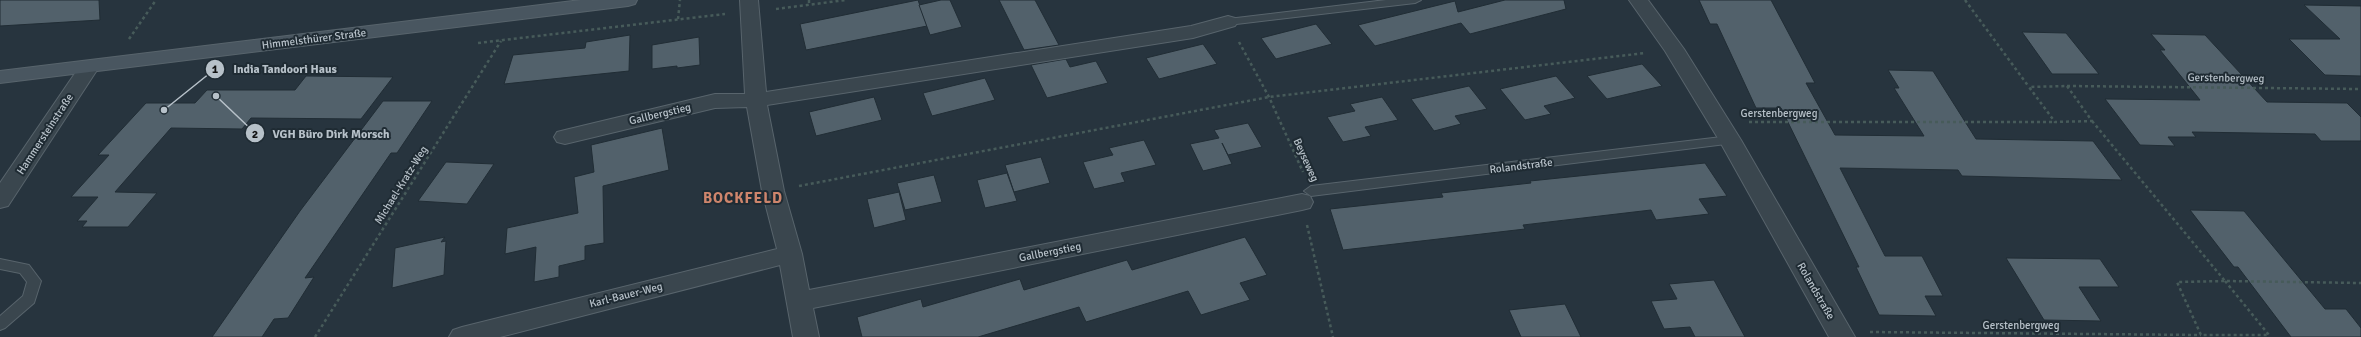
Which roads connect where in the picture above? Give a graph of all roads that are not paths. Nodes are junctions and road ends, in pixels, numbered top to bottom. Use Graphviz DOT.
graph roads {
  1 [pos="628,0"];
  2 [pos="749,0"];
  3 [pos="1415,0"];
  4 [pos="1638,0"];
  5 [pos="1228,22"];
  6 [pos="89,67"];
  7 [pos="0,77"];
  8 [pos="756,100"];
  9 [pos="565,137"];
  10 [pos="1730,140"];
  11 [pos="1307,196"];
  12 [pos="0,200"];
  13 [pos="790,254"];
  14 [pos="0,264"];
  15 [pos="799,301"];
  16 [pos="0,324"];
  17 [pos="1841,335"];
  18 [pos="462,337"];
  19 [pos="806,337"];
  1 -- 6 [label="street, Himmelsthürer Straße"];
  2 -- 8 [label="street"];
  3 -- 5 [label="lane"];
  4 -- 10 [label="street, Rolandstraße"];
  5 -- 8 [label="street, Gallbergstieg"];
  6 -- 7 [label="street, Himmelsthürer Straße"];
  6 -- 12 [label="street, Hammersteinstraße"];
  8 -- 9 [label="street, Gallbergstieg"];
  8 -- 13 [label="street"];
  10 -- 11 [label="lane, Rolandstraße"];
  10 -- 17 [label="street, Rolandstraße"];
  11 -- 15 [label="street, Gallbergstieg"];
  13 -- 15 [label="street"];
  13 -- 18 [label="street, Karl-Bauer-Weg"];
  14 -- 16 [label="lane"];
  15 -- 19 [label="street"];
}
